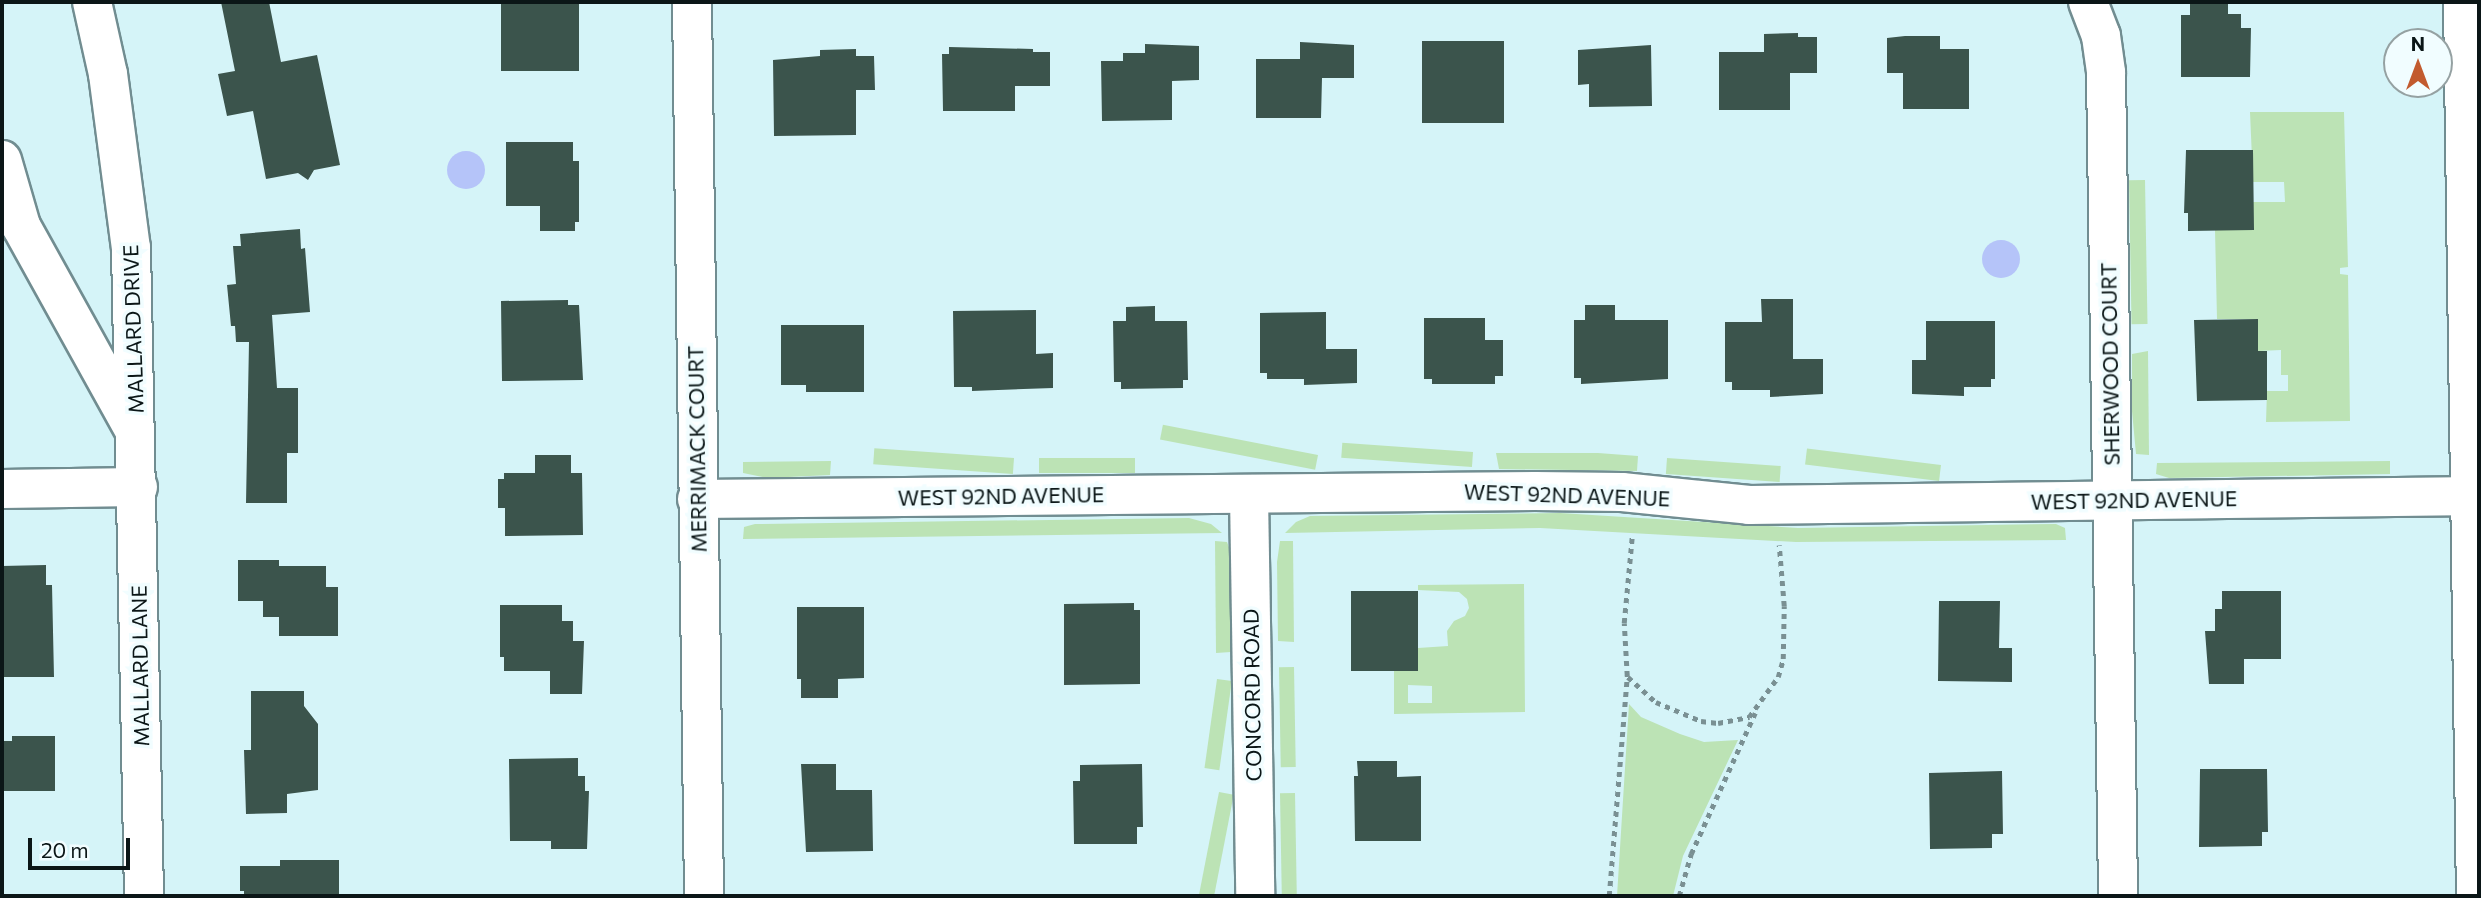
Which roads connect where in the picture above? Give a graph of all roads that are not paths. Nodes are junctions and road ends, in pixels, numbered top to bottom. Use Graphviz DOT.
graph roads {
  1 [pos="92,2"];
  2 [pos="692,2"];
  3 [pos="2088,2"];
  4 [pos="2463,2"];
  5 [pos="2,160"];
  6 [pos="137,435"];
  7 [pos="138,487"];
  8 [pos="2,489"];
  9 [pos="1249,494"];
  10 [pos="2474,496"];
  11 [pos="697,499"];
  12 [pos="2112,500"];
  13 [pos="144,896"];
  14 [pos="704,896"];
  15 [pos="1255,896"];
  16 [pos="2118,896"];
  17 [pos="2476,896"];
  1 -- 6 [label="street, MALLARD DRIVE"];
  2 -- 11 [label="street, MERRIMACK COURT"];
  3 -- 12 [label="street, SHERWOOD COURT"];
  4 -- 10 [label="street"];
  5 -- 6 [label="street, MALLARD DRIVE"];
  6 -- 7 [label="street, MALLARD LANE"];
  7 -- 8 [label="street"];
  7 -- 13 [label="street, MALLARD LANE"];
  9 -- 11 [label="street, WEST 92ND AVENUE"];
  9 -- 12 [label="street, WEST 92ND AVENUE"];
  9 -- 15 [label="street, CONCORD ROAD"];
  10 -- 12 [label="street, WEST 92ND AVENUE"];
  10 -- 17 [label="street"];
  11 -- 14 [label="street, MERRIMACK COURT"];
  12 -- 16 [label="street, SHERWOOD COURT"];
}
